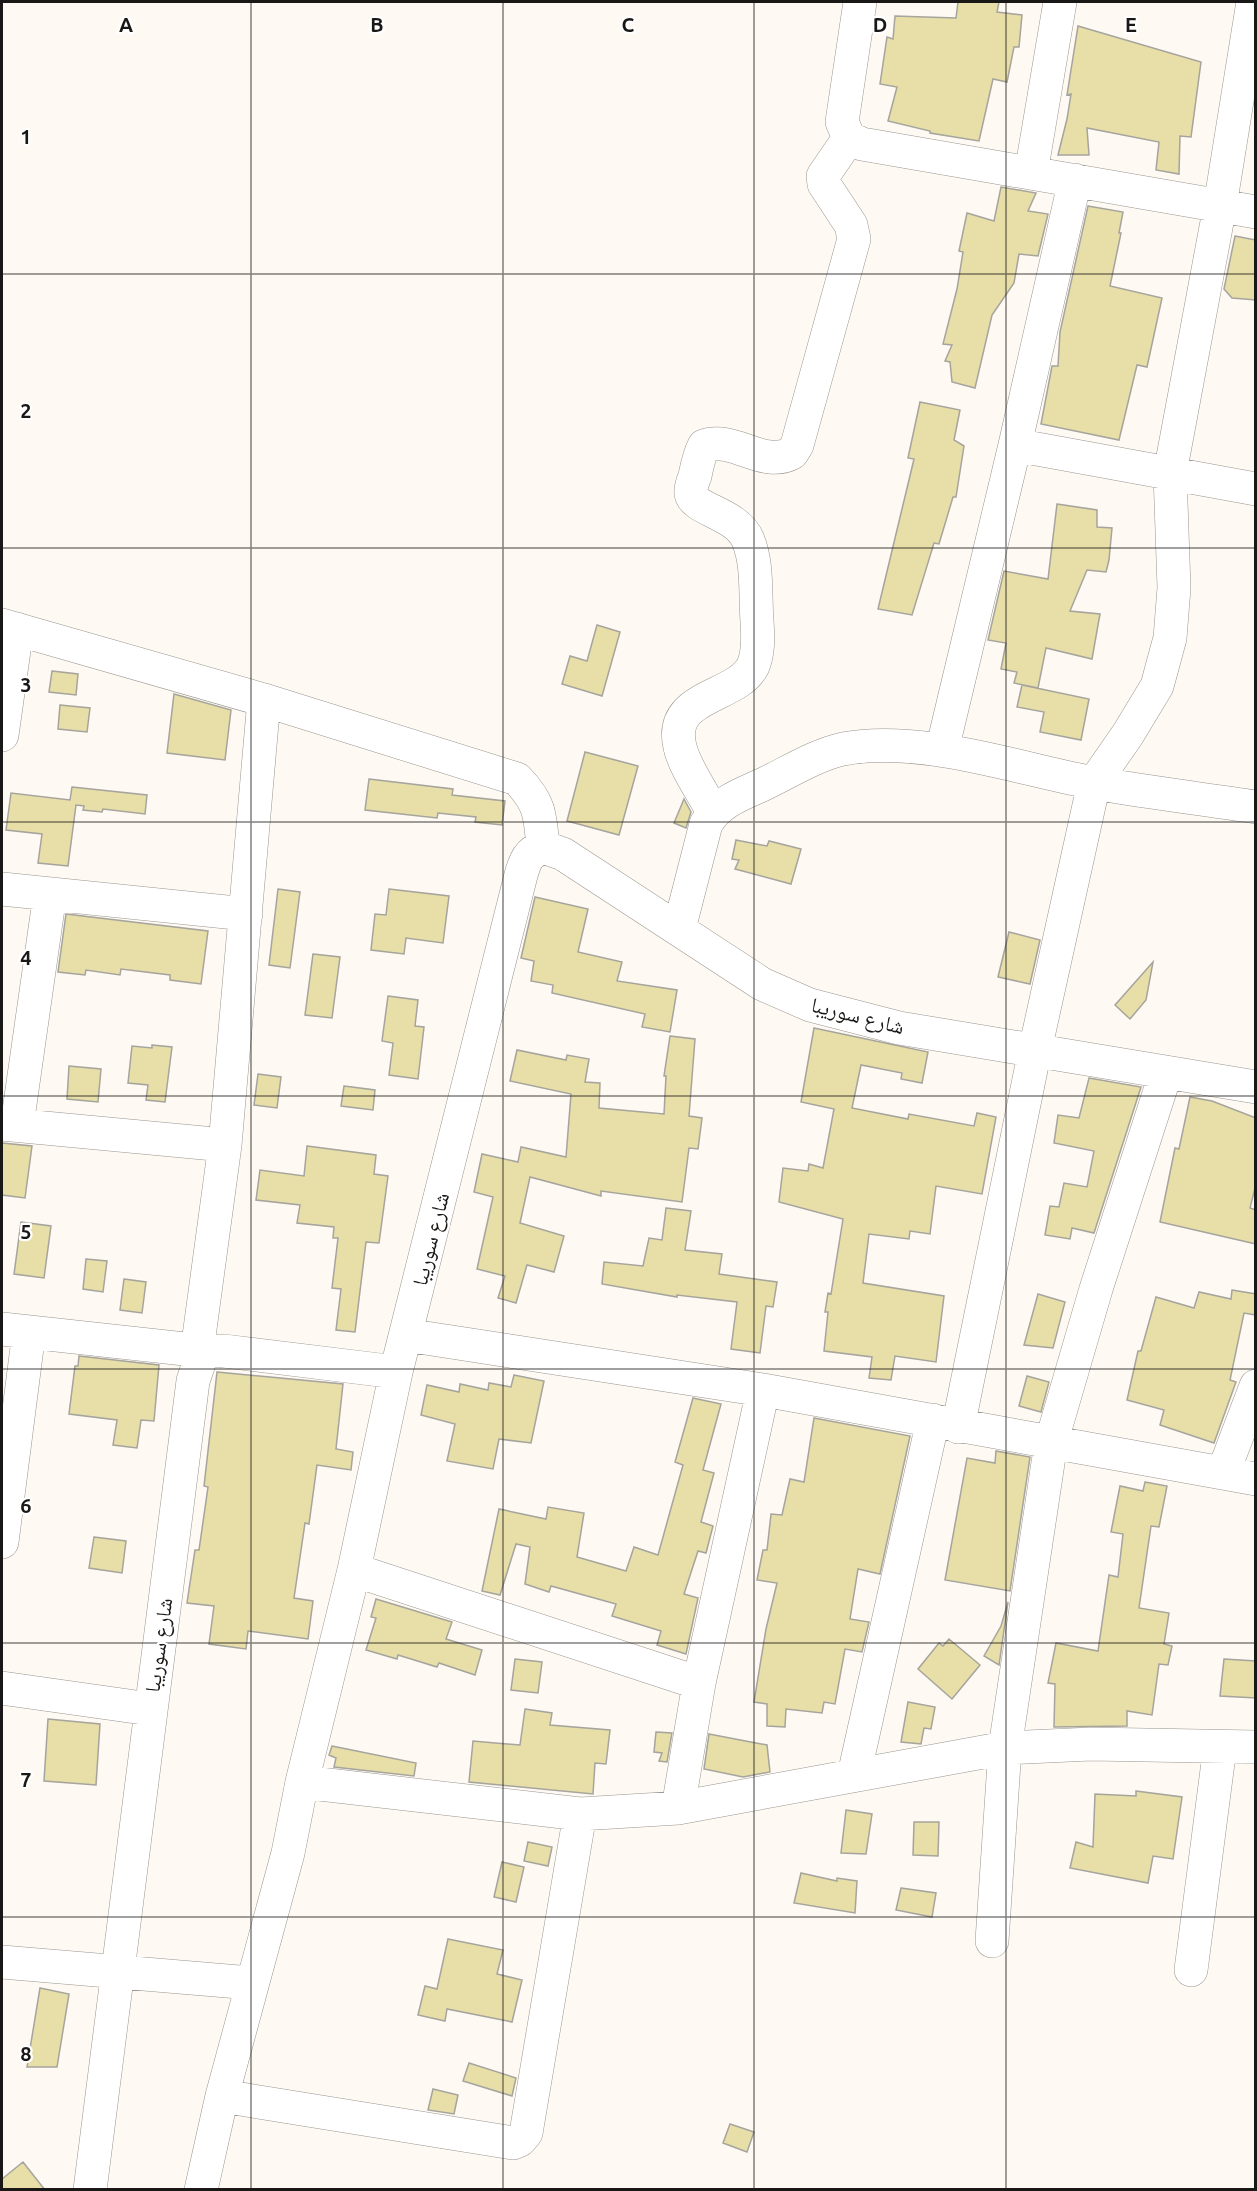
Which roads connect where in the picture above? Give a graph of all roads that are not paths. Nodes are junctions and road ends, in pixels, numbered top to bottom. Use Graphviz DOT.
graph roads {
  1 [pos="860,2"];
  2 [pos="1060,2"];
  3 [pos="1253,2"];
  4 [pos="849,138"];
  5 [pos="1030,173"];
  6 [pos="1075,180"];
  7 [pos="1220,206"];
  8 [pos="1256,212"];
  9 [pos="1015,445"];
  10 [pos="1170,473"];
  11 [pos="1256,489"];
  12 [pos="9,627"];
  13 [pos="264,700"];
  14 [pos="2,735"];
  15 [pos="942,750"];
  16 [pos="1094,783"];
  17 [pos="1256,807"];
  18 [pos="713,812"];
  19 [pos="543,847"];
  20 [pos="2,889"];
  21 [pos="50,894"];
  22 [pos="246,914"];
  23 [pos="679,929"];
  24 [pos="1035,1050"];
  25 [pos="1166,1072"];
  26 [pos="1256,1087"];
  27 [pos="9,1125"];
  28 [pos="225,1145"];
  29 [pos="15,1330"];
  30 [pos="406,1335"];
  31 [pos="200,1351"];
  32 [pos="396,1372"];
  33 [pos="1256,1386"];
  34 [pos="763,1390"];
  35 [pos="945,1423"];
  36 [pos="1051,1443"];
  37 [pos="1223,1473"];
  38 [pos="1256,1479"];
  39 [pos="2,1542"];
  40 [pos="354,1570"];
  41 [pos="699,1683"];
  42 [pos="2,1688"];
  43 [pos="150,1708"];
  44 [pos="1220,1747"];
  45 [pos="1256,1748"];
  46 [pos="1005,1749"];
  47 [pos="854,1775"];
  48 [pos="302,1782"];
  49 [pos="678,1808"];
  50 [pos="580,1814"];
  51 [pos="992,1941"];
  52 [pos="2,1962"];
  53 [pos="1191,1970"];
  54 [pos="117,1973"];
  55 [pos="251,1983"];
  56 [pos="222,2096"];
  57 [pos="90,2190"];
  58 [pos="201,2190"];
  1 -- 4 [label="street"];
  2 -- 5 [label="street"];
  3 -- 7 [label="street"];
  4 -- 5 [label="street"];
  4 -- 18 [label="street"];
  5 -- 6 [label="street"];
  6 -- 7 [label="street"];
  6 -- 9 [label="street"];
  7 -- 8 [label="street"];
  7 -- 10 [label="street"];
  9 -- 10 [label="street"];
  9 -- 15 [label="street"];
  10 -- 11 [label="street"];
  10 -- 16 [label="street"];
  12 -- 13 [label="street"];
  12 -- 14 [label="street"];
  13 -- 19 [label="street"];
  13 -- 22 [label="street, شارع سوريبا"];
  15 -- 16 [label="street"];
  15 -- 18 [label="street"];
  16 -- 17 [label="street"];
  16 -- 24 [label="street"];
  18 -- 23 [label="street"];
  19 -- 23 [label="street, شارع سوريبا"];
  19 -- 30 [label="street, شارع سوريبا"];
  20 -- 21 [label="street"];
  21 -- 22 [label="street"];
  21 -- 27 [label="street"];
  22 -- 28 [label="street, شارع سوريبا"];
  23 -- 24 [label="street, شارع سوريبا"];
  24 -- 25 [label="street, شارع سوريبا"];
  24 -- 35 [label="street"];
  25 -- 26 [label="street, شارع سوريبا"];
  25 -- 36 [label="street"];
  27 -- 28 [label="street"];
  28 -- 31 [label="street, شارع سوريبا"];
  29 -- 31 [label="street"];
  29 -- 39 [label="street"];
  30 -- 32 [label="street, شارع سوريبا"];
  30 -- 34 [label="street"];
  31 -- 32 [label="street"];
  31 -- 43 [label="street, شارع سوريبا"];
  32 -- 40 [label="street, شارع سوريبا"];
  33 -- 37 [label="street"];
  34 -- 35 [label="street"];
  34 -- 41 [label="street"];
  35 -- 36 [label="street"];
  35 -- 47 [label="street"];
  36 -- 37 [label="street"];
  36 -- 46 [label="street"];
  37 -- 38 [label="street"];
  40 -- 41 [label="street"];
  40 -- 48 [label="street, شارع سوريبا"];
  41 -- 49 [label="street"];
  42 -- 43 [label="street"];
  43 -- 54 [label="street, شارع سوريبا"];
  44 -- 45 [label="street"];
  44 -- 46 [label="street"];
  44 -- 53 [label="street"];
  46 -- 47 [label="street"];
  46 -- 51 [label="street"];
  47 -- 49 [label="street"];
  48 -- 50 [label="street"];
  48 -- 55 [label="street, شارع سوريبا"];
  49 -- 50 [label="street"];
  50 -- 56 [label="street"];
  52 -- 54 [label="street"];
  54 -- 55 [label="street"];
  54 -- 57 [label="street, شارع سوريبا"];
  55 -- 56 [label="street, شارع سوريبا"];
  56 -- 58 [label="street, شارع سوريبا"];
}
